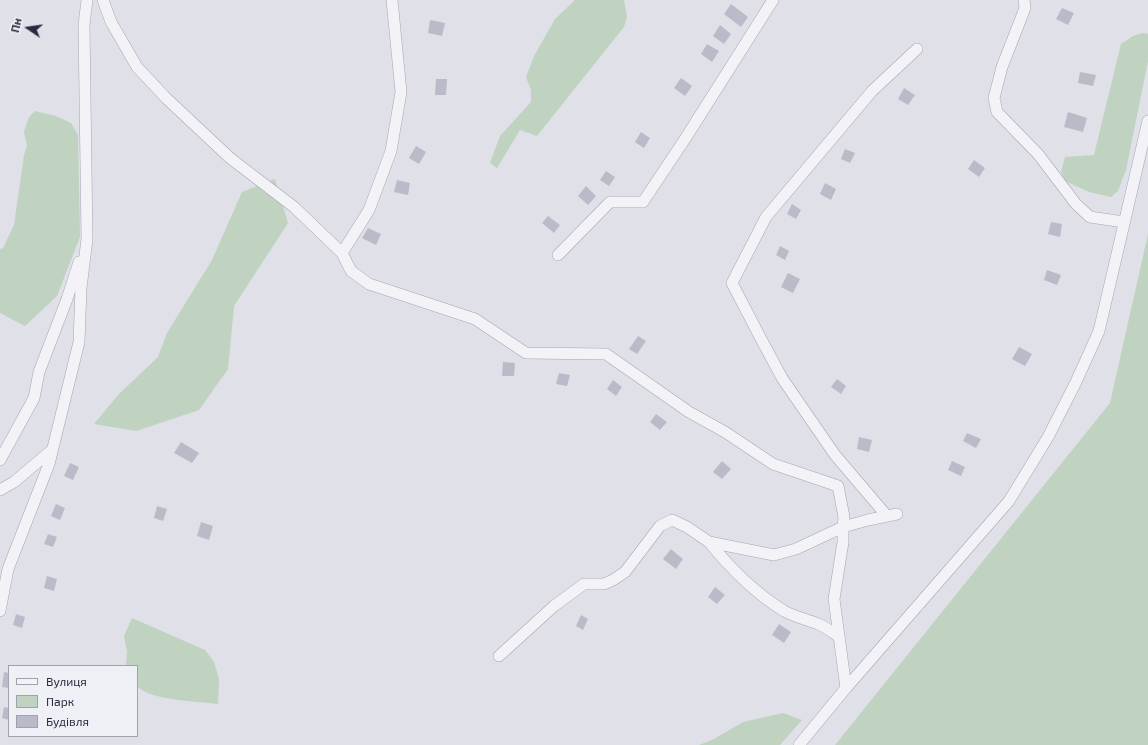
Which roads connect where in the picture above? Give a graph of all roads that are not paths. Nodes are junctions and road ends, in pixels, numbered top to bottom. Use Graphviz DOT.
graph roads {
  1 [pos="87,0"];
  2 [pos="103,0"];
  3 [pos="392,0"];
  4 [pos="773,0"];
  5 [pos="1024,0"];
  6 [pos="917,49"];
  7 [pos="1148,121"];
  8 [pos="1124,222"];
  9 [pos="87,239"];
  10 [pos="342,253"];
  11 [pos="558,255"];
  12 [pos="52,450"];
  13 [pos="0,460"];
  14 [pos="0,490"];
  15 [pos="843,527"];
  16 [pos="709,542"];
  17 [pos="0,611"];
  18 [pos="839,637"];
  19 [pos="499,656"];
  20 [pos="846,688"];
  21 [pos="799,745"];
  1 -- 9 [label="street"];
  2 -- 10 [label="street"];
  3 -- 10 [label="street"];
  4 -- 11 [label="street"];
  5 -- 8 [label="street"];
  6 -- 15 [label="street"];
  7 -- 8 [label="street"];
  8 -- 20 [label="street"];
  9 -- 12 [label="street"];
  9 -- 13 [label="street"];
  10 -- 15 [label="street"];
  12 -- 14 [label="street"];
  12 -- 17 [label="street"];
  15 -- 16 [label="street"];
  15 -- 18 [label="street"];
  16 -- 18 [label="street"];
  16 -- 19 [label="street"];
  18 -- 20 [label="street"];
  20 -- 21 [label="street"];
}
